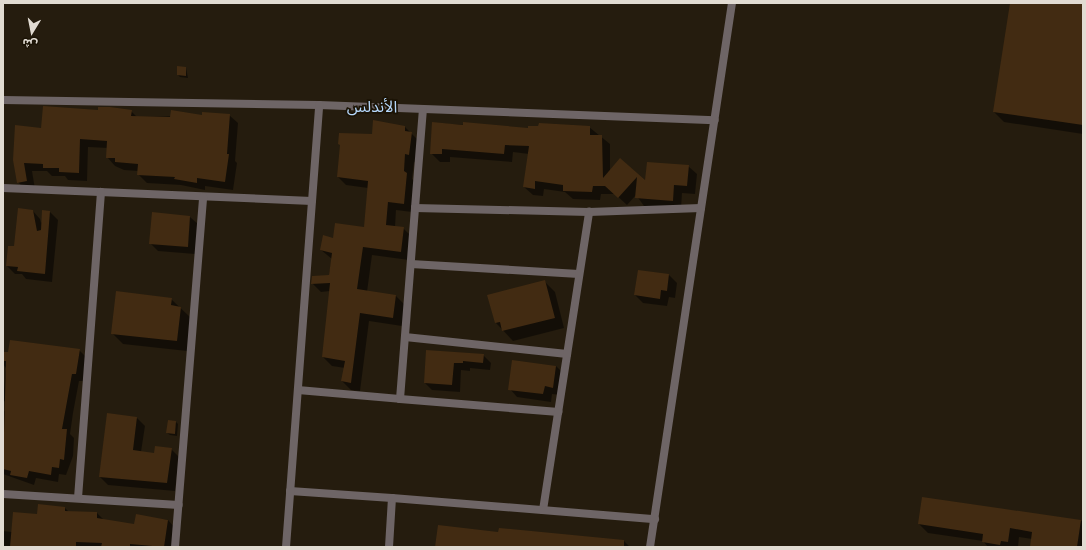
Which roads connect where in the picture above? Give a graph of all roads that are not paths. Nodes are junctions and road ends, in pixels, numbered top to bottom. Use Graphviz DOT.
graph roads {
  1 [pos="732,3"];
  2 [pos="3,100"];
  3 [pos="319,106"];
  4 [pos="423,109"];
  5 [pos="715,120"];
  6 [pos="3,188"];
  7 [pos="101,192"];
  8 [pos="203,197"];
  9 [pos="312,201"];
  10 [pos="415,208"];
  11 [pos="701,208"];
  12 [pos="589,212"];
  13 [pos="411,264"];
  14 [pos="579,274"];
  15 [pos="405,337"];
  16 [pos="567,354"];
  17 [pos="298,390"];
  18 [pos="400,399"];
  19 [pos="558,412"];
  20 [pos="290,491"];
  21 [pos="3,494"];
  22 [pos="78,498"];
  23 [pos="392,498"];
  24 [pos="178,505"];
  25 [pos="543,510"];
  26 [pos="655,519"];
  27 [pos="175,547"];
  28 [pos="286,547"];
  29 [pos="389,547"];
  30 [pos="650,547"];
  1 -- 5 [label="street"];
  2 -- 3 [label="street"];
  3 -- 4 [label="street"];
  3 -- 9 [label="street"];
  4 -- 5 [label="street"];
  4 -- 10 [label="street"];
  5 -- 11 [label="street"];
  6 -- 7 [label="street"];
  7 -- 8 [label="street"];
  7 -- 22 [label="street"];
  8 -- 9 [label="street"];
  8 -- 24 [label="street"];
  9 -- 17 [label="street"];
  10 -- 12 [label="street"];
  10 -- 13 [label="street"];
  11 -- 12 [label="street"];
  11 -- 26 [label="street"];
  12 -- 14 [label="street"];
  13 -- 14 [label="street"];
  13 -- 15 [label="street"];
  14 -- 16 [label="street"];
  15 -- 16 [label="street"];
  15 -- 18 [label="street"];
  16 -- 19 [label="street"];
  17 -- 18 [label="street"];
  17 -- 20 [label="street"];
  18 -- 19 [label="street"];
  19 -- 25 [label="street"];
  20 -- 23 [label="street"];
  20 -- 28 [label="street"];
  21 -- 22 [label="street"];
  22 -- 24 [label="street"];
  23 -- 25 [label="street"];
  23 -- 29 [label="street"];
  24 -- 27 [label="street"];
  25 -- 26 [label="street"];
  26 -- 30 [label="street"];
}
